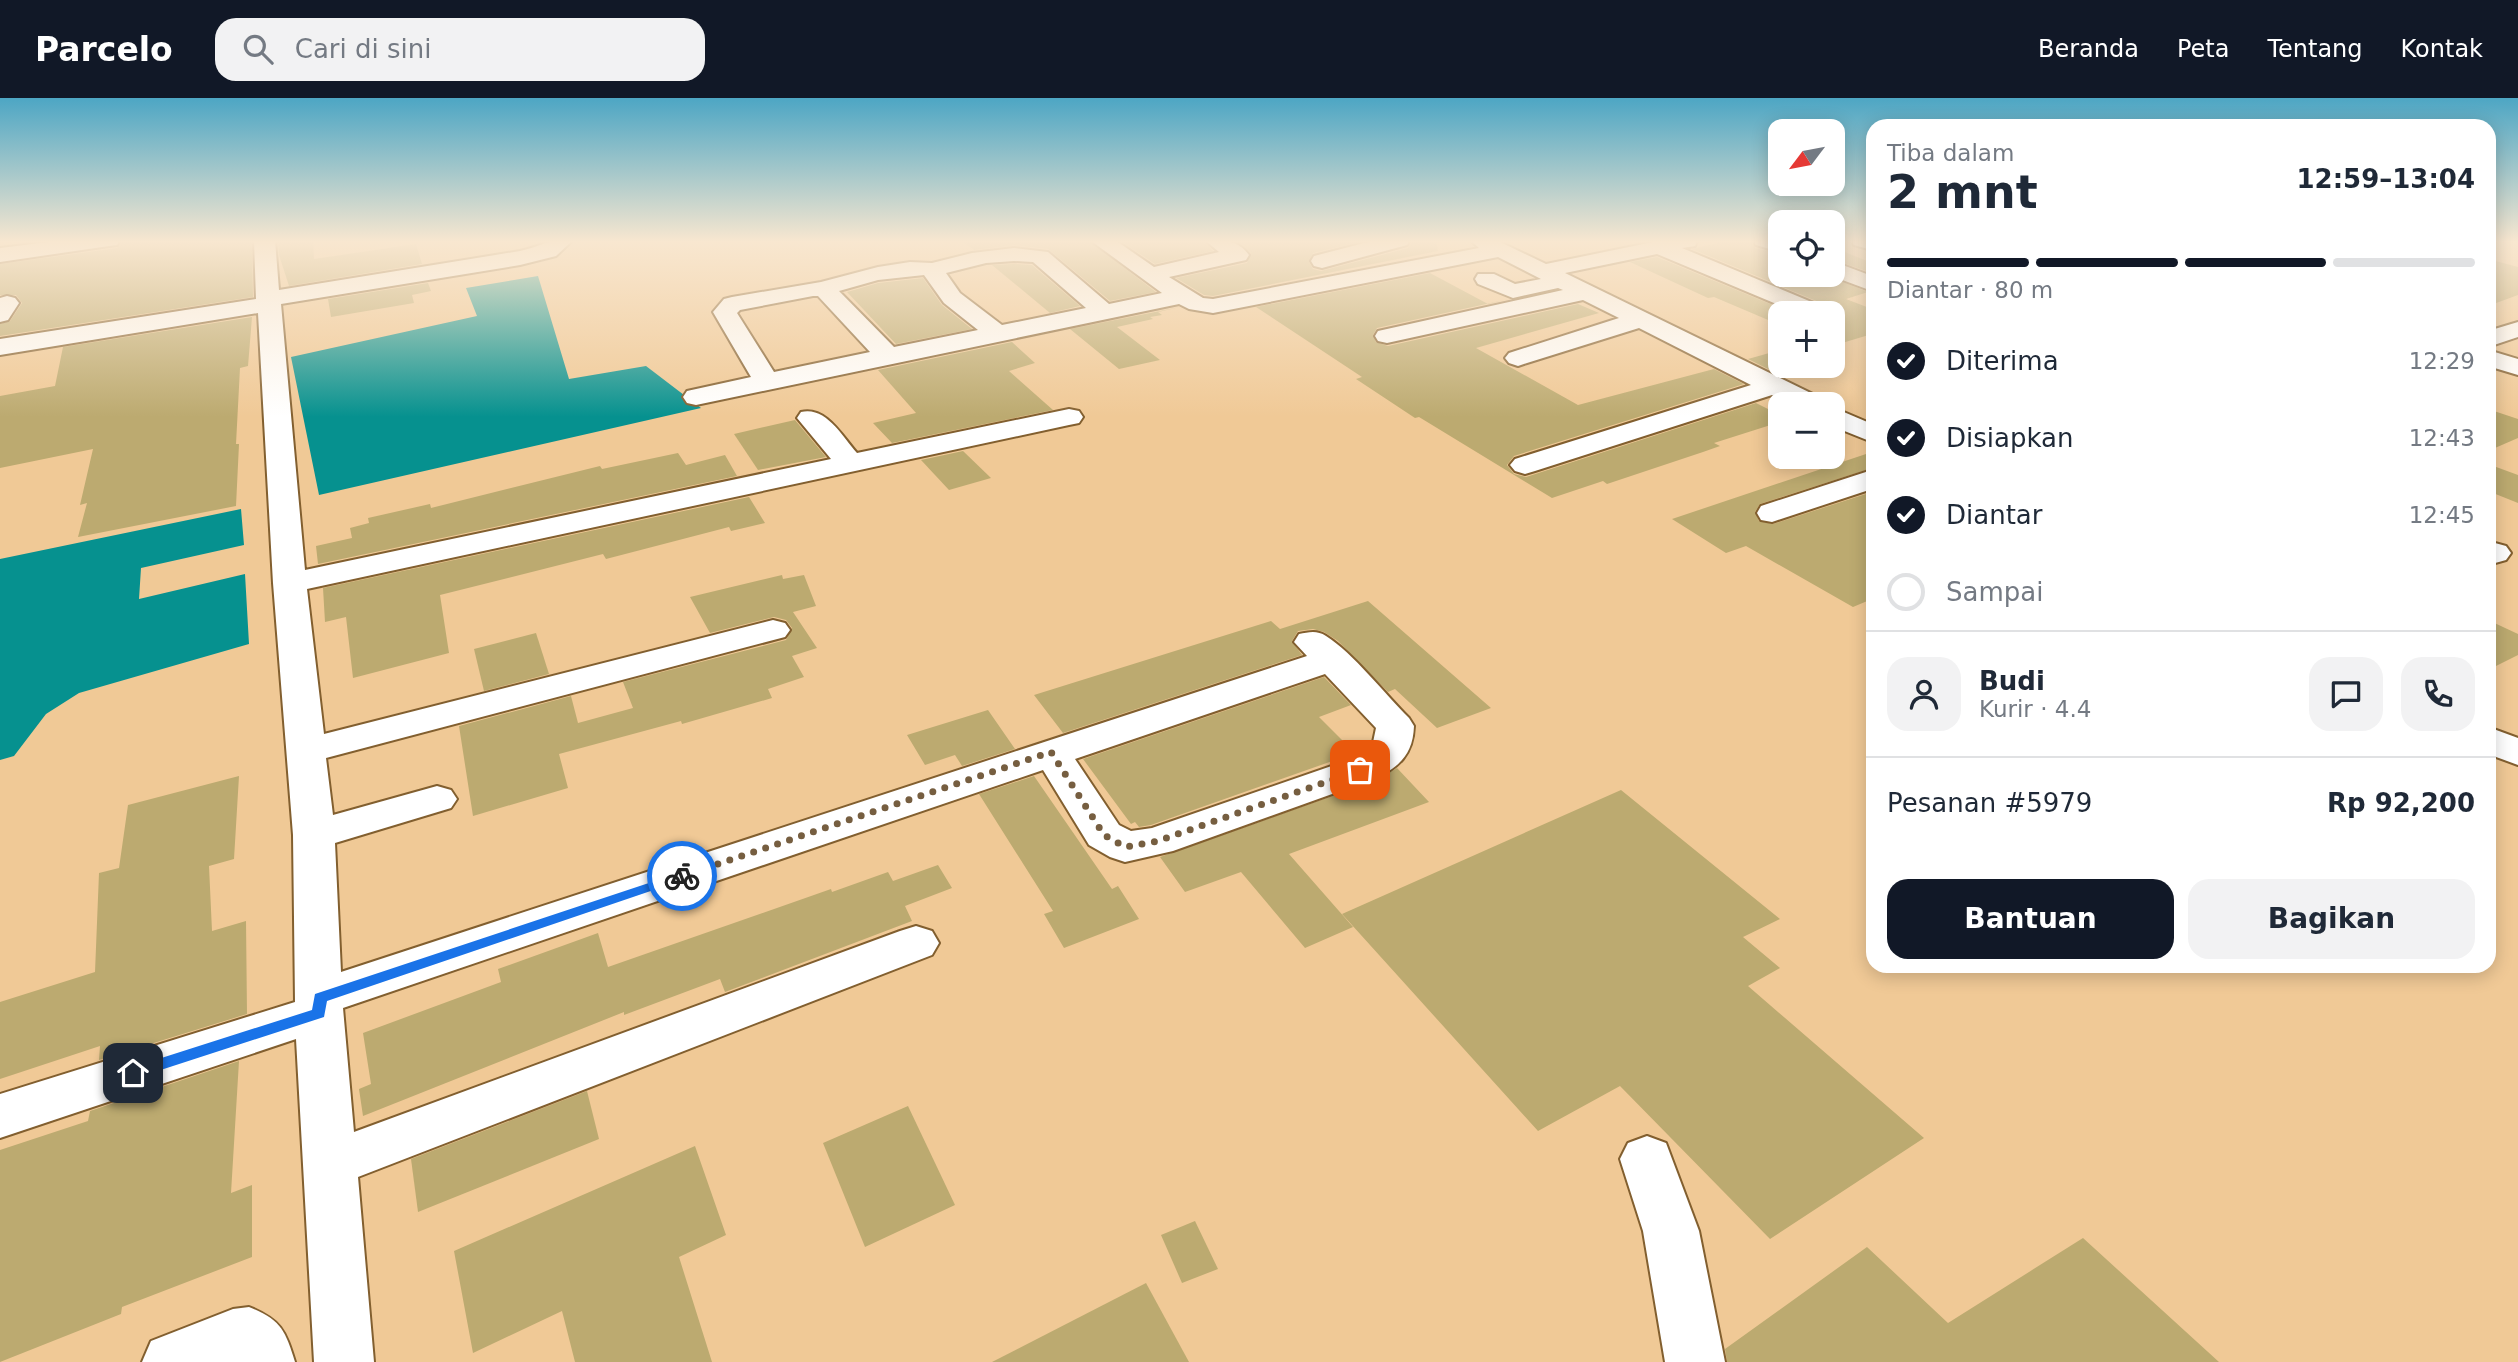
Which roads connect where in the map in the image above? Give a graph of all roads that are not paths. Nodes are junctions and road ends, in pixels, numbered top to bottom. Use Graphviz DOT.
graph roads {
  1 [pos="280,299"];
  2 [pos="758,299"];
  3 [pos="834,299"];
  4 [pos="955,299"];
  5 [pos="1089,299"];
  6 [pos="1168,299"];
  7 [pos="1188,299"];
  8 [pos="1244,299"];
  9 [pos="1555,299"];
  10 [pos="1601,299"];
  11 [pos="268,301"];
  12 [pos="1105,313"];
  13 [pos="1642,319"];
  14 [pos="1611,329"];
  15 [pos="2518,329"];
  16 [pos="998,334"];
  17 [pos="1387,336"];
  18 [pos="2496,337"];
  19 [pos="0,347"];
  20 [pos="892,355"];
  21 [pos="1713,356"];
  22 [pos="1518,358"];
  23 [pos="2496,360"];
  24 [pos="2518,367"];
  25 [pos="766,382"];
  26 [pos="1774,386"];
  27 [pos="1786,392"];
  28 [pos="696,397"];
  29 [pos="1069,417"];
  30 [pos="811,418"];
  31 [pos="1845,421"];
  32 [pos="1866,431"];
  33 [pos="850,463"];
  34 [pos="1525,465"];
  35 [pos="1866,481"];
  36 [pos="1772,513"];
  37 [pos="290,583"];
  38 [pos="773,630"];
  39 [pos="2496,742"];
  40 [pos="305,751"];
  41 [pos="1051,752"];
  42 [pos="2518,753"];
  43 [pos="437,799"];
  44 [pos="314,835"];
  45 [pos="916,943"];
  46 [pos="319,1005"];
  47 [pos="0,1115"];
  48 [pos="1647,1159"];
  49 [pos="330,1164"];
  50 [pos="172,1362"];
  51 [pos="265,1362"];
  52 [pos="344,1362"];
  53 [pos="1695,1362"];
  1 -- 11 [label="street"];
  2 -- 25 [label="street"];
  3 -- 20 [label="street"];
  4 -- 16 [label="street"];
  5 -- 12 [label="street"];
  6 -- 12 [label="street"];
  7 -- 8 [label="street"];
  9 -- 17 [label="street"];
  10 -- 13 [label="street"];
  11 -- 19 [label="street"];
  11 -- 37 [label="street"];
  12 -- 16 [label="street"];
  13 -- 14 [label="street"];
  13 -- 21 [label="street"];
  14 -- 21 [label="street"];
  14 -- 22 [label="street"];
  15 -- 18 [label="street"];
  16 -- 20 [label="street"];
  20 -- 25 [label="street"];
  21 -- 26 [label="street"];
  23 -- 24 [label="street"];
  25 -- 28 [label="street"];
  26 -- 27 [label="street"];
  26 -- 34 [label="street"];
  29 -- 33 [label="street"];
  30 -- 33 [label="street"];
  31 -- 32 [label="street"];
  33 -- 37 [label="street"];
  35 -- 36 [label="street"];
  37 -- 40 [label="street"];
  38 -- 40 [label="street"];
  39 -- 42 [label="street"];
  40 -- 44 [label="street"];
  41 -- 41 [label="street"];
  41 -- 46 [label="street"];
  43 -- 44 [label="street"];
  44 -- 46 [label="street"];
  45 -- 49 [label="street"];
  46 -- 47 [label="street"];
  46 -- 49 [label="street"];
  48 -- 53 [label="street"];
  49 -- 52 [label="street"];
  50 -- 51 [label="street"];
}
